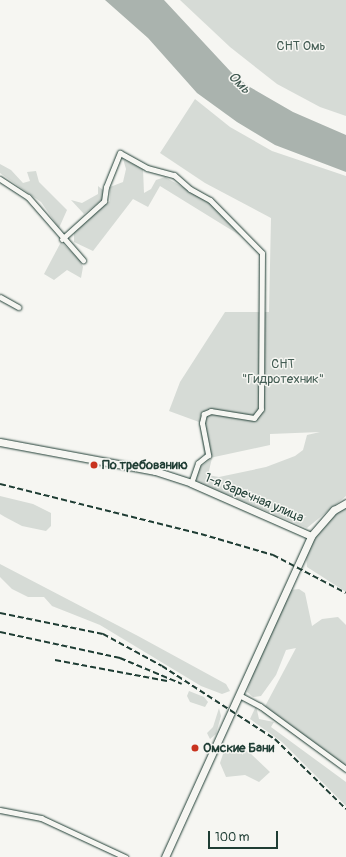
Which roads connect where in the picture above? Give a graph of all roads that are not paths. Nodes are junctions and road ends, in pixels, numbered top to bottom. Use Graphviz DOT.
graph roads {
  1 [pos="0,179"];
  2 [pos="62,238"];
  3 [pos="83,260"];
  4 [pos="0,297"];
  5 [pos="18,307"];
  6 [pos="0,442"];
  7 [pos="191,483"];
  8 [pos="346,503"];
  9 [pos="311,536"];
  10 [pos="239,695"];
  11 [pos="346,769"];
  12 [pos="0,810"];
  13 [pos="125,857"];
  14 [pos="165,857"];
  1 -- 2 [label="street"];
  2 -- 3 [label="street"];
  2 -- 7 [label="street"];
  4 -- 5 [label="street"];
  6 -- 7 [label="street, 1-я Заречная улица"];
  7 -- 9 [label="street, 1-я Заречная улица"];
  8 -- 9 [label="street"];
  9 -- 10 [label="street"];
  10 -- 11 [label="street"];
  10 -- 14 [label="street"];
  12 -- 13 [label="street"];
}
